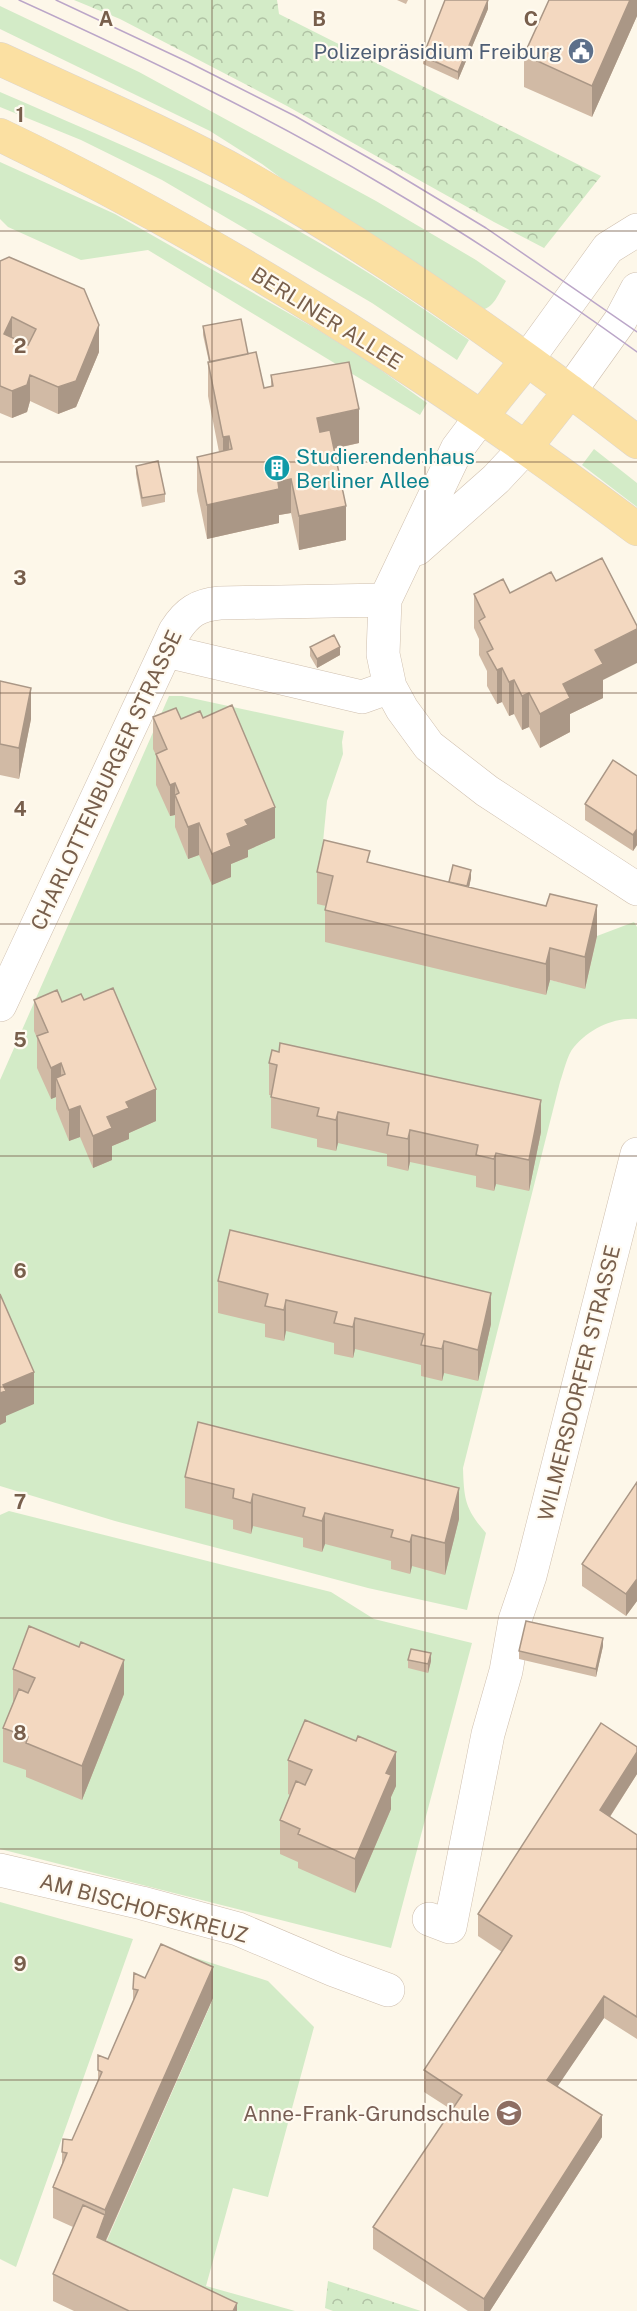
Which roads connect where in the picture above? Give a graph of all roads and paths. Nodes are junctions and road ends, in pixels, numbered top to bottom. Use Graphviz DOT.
graph roads {
  1 [pos="0,59"];
  2 [pos="0,135"];
  3 [pos="637,230"];
  4 [pos="637,289"];
  5 [pos="527,360"];
  6 [pos="570,391"];
  7 [pos="481,417"];
  8 [pos="637,442"];
  9 [pos="525,448"];
  10 [pos="637,529"];
  11 [pos="404,561"];
  12 [pos="385,600"];
  13 [pos="166,651"];
  14 [pos="390,687"];
  15 [pos="637,889"];
  16 [pos="0,1005"];
  17 [pos="637,1154"];
  18 [pos="0,1870"];
  19 [pos="429,1919"];
  20 [pos="388,1989"];
  1 -- 5 [label="main road"];
  2 -- 7 [label="main road, BERLINER ALLEE"];
  3 -- 5 [label="street"];
  4 -- 6 [label="street"];
  5 -- 6 [label="main road"];
  5 -- 7 [label="main road"];
  6 -- 8 [label="main road"];
  6 -- 9 [label="main road"];
  7 -- 9 [label="main road, BERLINER ALLEE"];
  7 -- 11 [label="street"];
  9 -- 10 [label="main road, BERLINER ALLEE"];
  9 -- 11 [label="street"];
  11 -- 12 [label="street"];
  12 -- 13 [label="street, CHARLOTTENBURGER STRASSE"];
  12 -- 14 [label="street"];
  13 -- 14 [label="street"];
  13 -- 16 [label="street, CHARLOTTENBURGER STRASSE"];
  14 -- 15 [label="street"];
  17 -- 19 [label="street, WILMERSDORFER STRASSE"];
  18 -- 20 [label="street, AM BISCHOFSKREUZ"];
}
